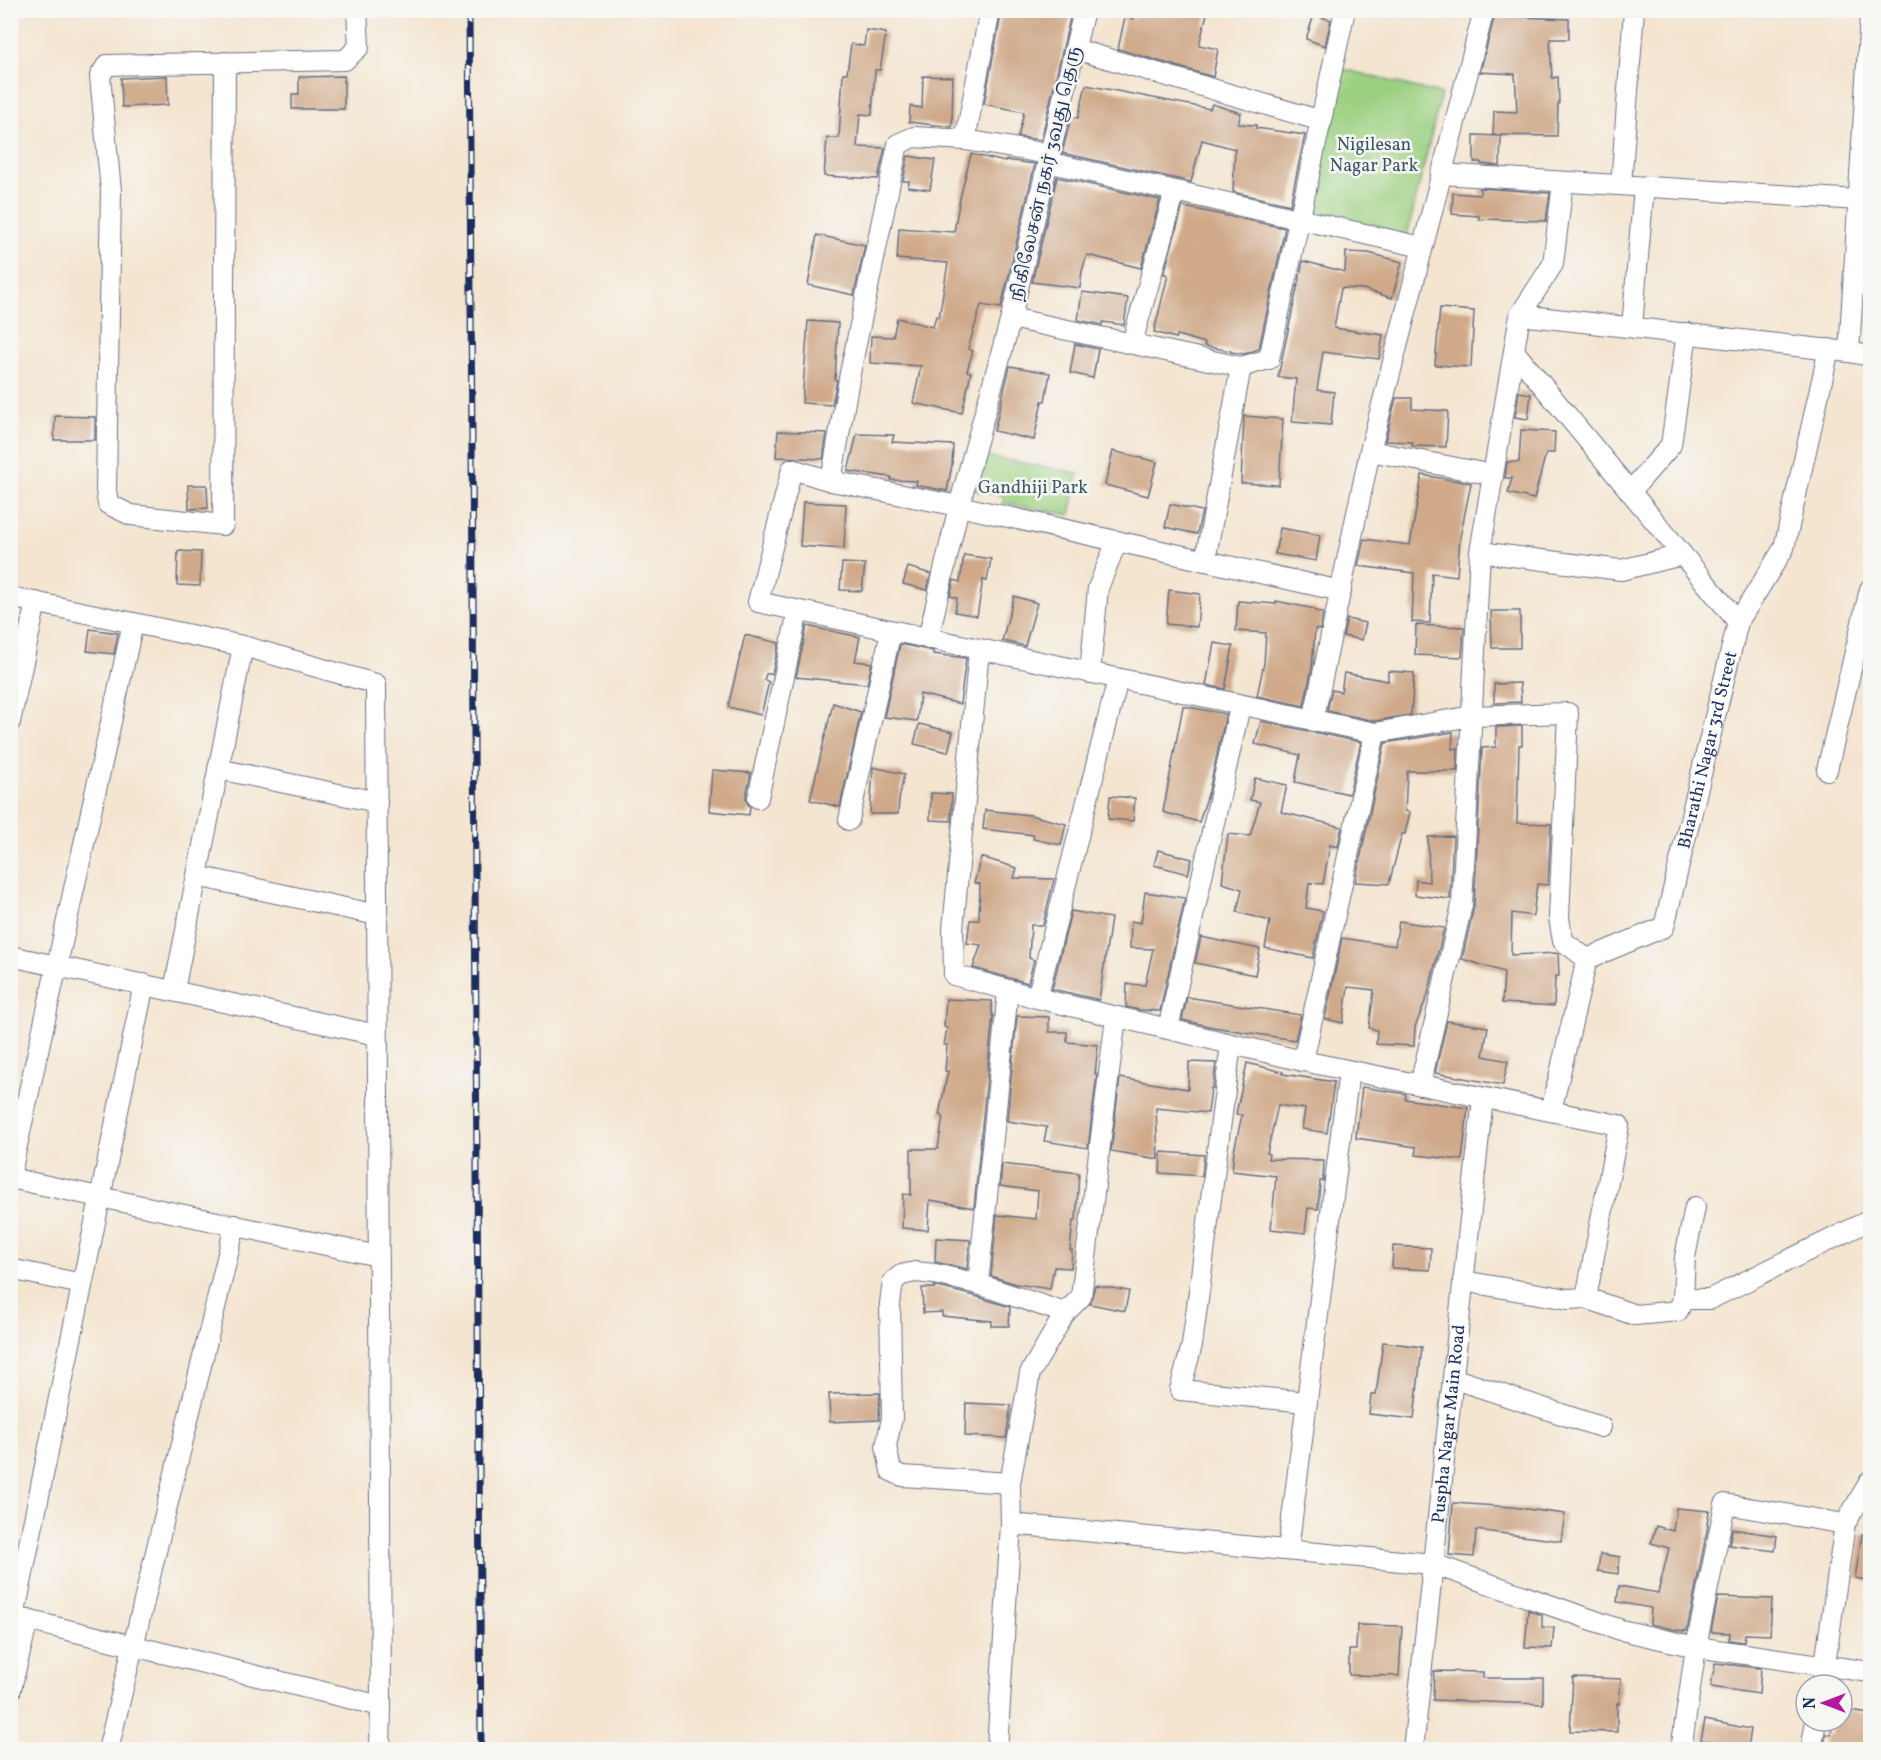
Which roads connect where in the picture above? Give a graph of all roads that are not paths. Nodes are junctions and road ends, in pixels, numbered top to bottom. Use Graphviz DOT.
graph roads {
  1 [pos="357,10"];
  2 [pos="990,10"];
  3 [pos="1084,10"];
  4 [pos="1345,10"];
  5 [pos="1484,10"];
  6 [pos="1634,10"];
  7 [pos="1870,16"];
  8 [pos="1075,49"];
  9 [pos="225,63"];
  10 [pos="1322,121"];
  11 [pos="965,140"];
  12 [pos="1048,158"];
  13 [pos="1441,174"];
  14 [pos="1865,178"];
  15 [pos="1563,182"];
  16 [pos="1621,185"];
  17 [pos="1644,187"];
  18 [pos="1175,191"];
  19 [pos="1859,200"];
  20 [pos="1301,220"];
  21 [pos="1422,248"];
  22 [pos="1520,315"];
  23 [pos="1011,318"];
  24 [pos="1632,327"];
  25 [pos="1687,333"];
  26 [pos="1132,343"];
  27 [pos="1839,350"];
  28 [pos="1514,351"];
  29 [pos="1870,356"];
  30 [pos="1241,367"];
  31 [pos="1370,451"];
  32 [pos="1493,475"];
  33 [pos="831,481"];
  34 [pos="1630,492"];
  35 [pos="959,506"];
  36 [pos="1117,542"];
  37 [pos="1480,552"];
  38 [pos="1682,555"];
  39 [pos="1205,561"];
  40 [pos="1870,589"];
  41 [pos="1341,591"];
  42 [pos="10,597"];
  43 [pos="36,602"];
  44 [pos="798,611"];
  45 [pos="1738,622"];
  46 [pos="133,623"];
  47 [pos="891,630"];
  48 [pos="928,639"];
  49 [pos="243,646"];
  50 [pos="979,650"];
  51 [pos="1090,674"];
  52 [pos="1118,679"];
  53 [pos="1240,706"];
  54 [pos="1472,716"];
  55 [pos="1313,721"];
  56 [pos="10,722"];
  57 [pos="1375,733"];
  58 [pos="218,769"];
  59 [pos="1827,770"];
  60 [pos="758,798"];
  61 [pos="376,802"];
  62 [pos="849,820"];
  63 [pos="196,876"];
  64 [pos="377,915"];
  65 [pos="10,956"];
  66 [pos="1587,959"];
  67 [pos="57,965"];
  68 [pos="144,984"];
  69 [pos="174,990"];
  70 [pos="1008,991"];
  71 [pos="1037,998"];
  72 [pos="1116,1017"];
  73 [pos="1168,1029"];
  74 [pos="377,1035"];
  75 [pos="1232,1044"];
  76 [pos="1303,1061"];
  77 [pos="1349,1071"];
  78 [pos="1420,1085"];
  79 [pos="1483,1098"];
  80 [pos="1551,1111"];
  81 [pos="10,1177"];
  82 [pos="101,1197"];
  83 [pos="1695,1207"];
  84 [pos="1870,1220"];
  85 [pos="235,1225"];
  86 [pos="378,1256"];
  87 [pos="10,1269"];
  88 [pos="1463,1281"];
  89 [pos="82,1284"];
  90 [pos="978,1284"];
  91 [pos="1586,1298"];
  92 [pos="1683,1299"];
  93 [pos="1065,1313"];
  94 [pos="1453,1380"];
  95 [pos="1307,1402"];
  96 [pos="1601,1427"];
  97 [pos="1870,1481"];
  98 [pos="1010,1483"];
  99 [pos="1011,1524"];
  100 [pos="1845,1524"];
  101 [pos="1288,1550"];
  102 [pos="1433,1564"];
  103 [pos="18,1618"];
  104 [pos="134,1646"];
  105 [pos="1696,1647"];
  106 [pos="1870,1672"];
  107 [pos="1811,1673"];
  108 [pos="1824,1673"];
  109 [pos="1854,1673"];
  110 [pos="10,1692"];
  111 [pos="381,1706"];
  112 [pos="1814,1733"];
  113 [pos="108,1749"];
  114 [pos="380,1749"];
  115 [pos="997,1749"];
  116 [pos="1413,1749"];
  117 [pos="1681,1749"];
  118 [pos="1811,1749"];
  1 -- 9 [label="street"];
  2 -- 11 [label="street"];
  3 -- 8 [label="street, நிகிலேசன் நகர் 3வது தெரு"];
  4 -- 10 [label="street"];
  5 -- 13 [label="street"];
  6 -- 16 [label="street"];
  7 -- 14 [label="street, Bharathi Nagar 3rd Street"];
  8 -- 10 [label="street"];
  8 -- 12 [label="street, நிகிலேசன் நகர் 3வது தெரு"];
  9 -- 9 [label="street"];
  10 -- 20 [label="street"];
  11 -- 12 [label="street"];
  11 -- 33 [label="street"];
  12 -- 18 [label="street"];
  12 -- 23 [label="street, நிகிலேசன் நகர் 3வது தெரு"];
  13 -- 15 [label="street"];
  13 -- 21 [label="street"];
  14 -- 19 [label="street, Bharathi Nagar 3rd Street"];
  15 -- 16 [label="street"];
  15 -- 22 [label="street"];
  16 -- 17 [label="street"];
  17 -- 19 [label="street"];
  17 -- 24 [label="street"];
  18 -- 20 [label="street"];
  18 -- 26 [label="street"];
  19 -- 27 [label="street, Bharathi Nagar 3rd Street"];
  20 -- 21 [label="street"];
  20 -- 30 [label="street"];
  21 -- 31 [label="street"];
  22 -- 24 [label="street"];
  22 -- 28 [label="street"];
  23 -- 26 [label="street, நிகிலேசன் நகர் 3வது தெரு"];
  23 -- 35 [label="street"];
  24 -- 25 [label="street"];
  25 -- 27 [label="street"];
  25 -- 34 [label="street"];
  26 -- 30 [label="street, நிகிலேசன் நகர் 3வது தெரு"];
  27 -- 29 [label="street"];
  27 -- 45 [label="street, Bharathi Nagar 3rd Street"];
  28 -- 32 [label="street"];
  28 -- 34 [label="street"];
  30 -- 39 [label="street"];
  31 -- 32 [label="street"];
  31 -- 41 [label="street"];
  32 -- 37 [label="street"];
  33 -- 35 [label="street"];
  33 -- 44 [label="street"];
  34 -- 38 [label="street"];
  35 -- 36 [label="street"];
  35 -- 48 [label="street"];
  36 -- 39 [label="street"];
  36 -- 51 [label="street"];
  37 -- 38 [label="street"];
  37 -- 54 [label="street"];
  38 -- 45 [label="street"];
  39 -- 41 [label="street"];
  40 -- 59 [label="street"];
  41 -- 55 [label="street"];
  42 -- 43 [label="street"];
  43 -- 46 [label="street"];
  43 -- 56 [label="street"];
  44 -- 47 [label="street"];
  44 -- 60 [label="street"];
  45 -- 66 [label="street, Bharathi Nagar 3rd Street"];
  46 -- 49 [label="street"];
  46 -- 67 [label="street"];
  47 -- 48 [label="street"];
  47 -- 62 [label="street"];
  48 -- 50 [label="street"];
  49 -- 58 [label="street"];
  49 -- 61 [label="street"];
  50 -- 51 [label="street"];
  50 -- 70 [label="street"];
  51 -- 52 [label="street"];
  52 -- 53 [label="street"];
  52 -- 71 [label="street"];
  53 -- 55 [label="street"];
  53 -- 73 [label="street"];
  54 -- 57 [label="street"];
  54 -- 66 [label="street"];
  54 -- 78 [label="street"];
  55 -- 57 [label="street"];
  57 -- 76 [label="street"];
  58 -- 61 [label="street"];
  58 -- 63 [label="street"];
  61 -- 64 [label="street"];
  63 -- 64 [label="street"];
  63 -- 69 [label="street"];
  64 -- 74 [label="street"];
  65 -- 67 [label="street"];
  66 -- 80 [label="street"];
  67 -- 68 [label="street"];
  67 -- 81 [label="street"];
  68 -- 69 [label="street"];
  68 -- 82 [label="street"];
  69 -- 74 [label="street"];
  70 -- 71 [label="street"];
  70 -- 90 [label="street"];
  71 -- 72 [label="street"];
  72 -- 73 [label="street"];
  72 -- 93 [label="street"];
  73 -- 75 [label="street"];
  74 -- 86 [label="street"];
  75 -- 76 [label="street"];
  75 -- 95 [label="street"];
  76 -- 77 [label="street"];
  77 -- 78 [label="street"];
  77 -- 95 [label="street"];
  78 -- 79 [label="street"];
  79 -- 80 [label="street"];
  79 -- 88 [label="street, Puspha Nagar Main Road"];
  80 -- 91 [label="street"];
  81 -- 82 [label="street"];
  82 -- 85 [label="street"];
  82 -- 89 [label="street"];
  83 -- 92 [label="street"];
  84 -- 92 [label="street"];
  85 -- 86 [label="street"];
  85 -- 104 [label="street"];
  86 -- 111 [label="street"];
  87 -- 89 [label="street"];
  88 -- 91 [label="street"];
  88 -- 94 [label="street, Puspha Nagar Main Road"];
  89 -- 103 [label="street"];
  90 -- 93 [label="street"];
  90 -- 98 [label="street"];
  91 -- 92 [label="street"];
  93 -- 98 [label="street"];
  94 -- 96 [label="street"];
  94 -- 102 [label="street, Puspha Nagar Main Road"];
  95 -- 101 [label="street"];
  97 -- 100 [label="street"];
  98 -- 99 [label="street"];
  99 -- 101 [label="street"];
  99 -- 115 [label="street"];
  100 -- 105 [label="street"];
  100 -- 108 [label="street"];
  101 -- 102 [label="street"];
  102 -- 105 [label="street"];
  102 -- 116 [label="street, Puspha Nagar Main Road"];
  103 -- 104 [label="street"];
  103 -- 110 [label="street"];
  104 -- 111 [label="street"];
  104 -- 113 [label="street"];
  105 -- 107 [label="street"];
  105 -- 117 [label="street"];
  106 -- 109 [label="street"];
  111 -- 114 [label="street"];
  112 -- 118 [label="street"];
}
